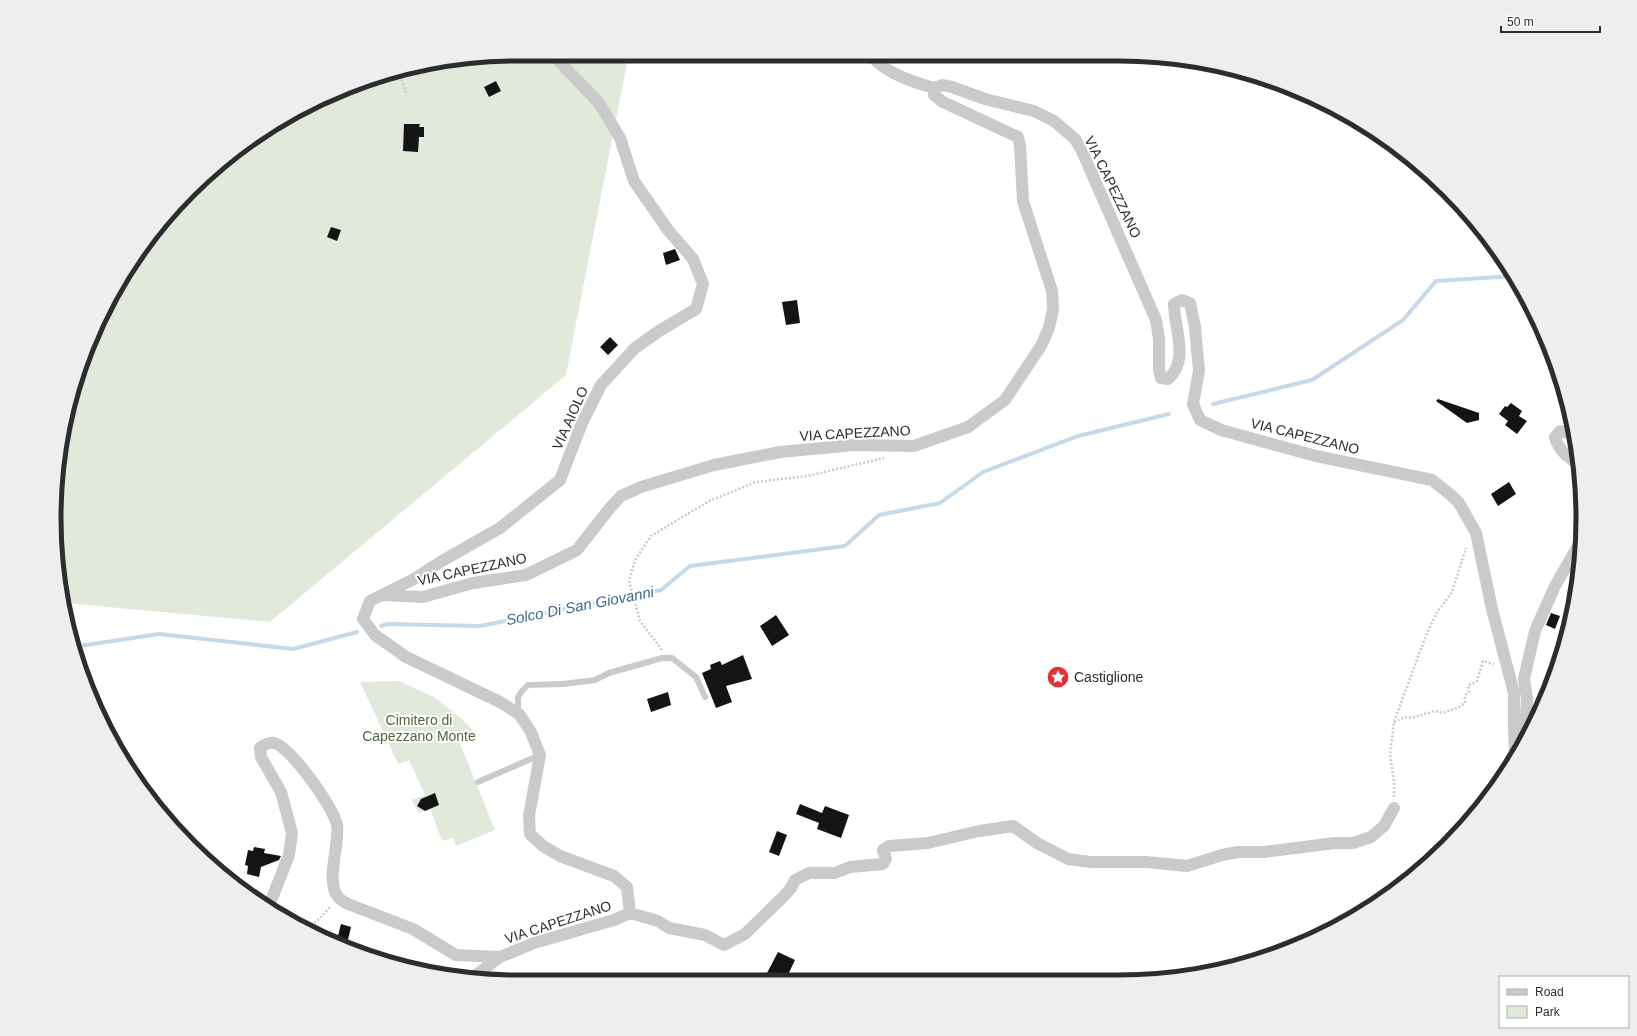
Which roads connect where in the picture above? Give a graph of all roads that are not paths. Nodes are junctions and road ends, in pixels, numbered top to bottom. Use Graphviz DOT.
graph roads {
  1 [pos="559,61"];
  2 [pos="876,61"];
  3 [pos="934,88"];
  4 [pos="1568,433"];
  5 [pos="1572,460"];
  6 [pos="1575,552"];
  7 [pos="383,595"];
  8 [pos="705,697"];
  9 [pos="518,714"];
  10 [pos="1514,728"];
  11 [pos="1515,747"];
  12 [pos="540,755"];
  13 [pos="478,782"];
  14 [pos="1394,808"];
  15 [pos="271,902"];
  16 [pos="630,913"];
  17 [pos="500,957"];
  18 [pos="479,973"];
  1 -- 7 [label="street, VIA AIOLO"];
  2 -- 3 [label="street"];
  3 -- 7 [label="street, VIA CAPEZZANO"];
  3 -- 10 [label="street, VIA CAPEZZANO"];
  4 -- 5 [label="street"];
  6 -- 10 [label="street"];
  7 -- 9 [label="street"];
  8 -- 9 [label="lane"];
  9 -- 12 [label="street"];
  10 -- 11 [label="street"];
  12 -- 13 [label="lane"];
  12 -- 16 [label="street, VIA CAPEZZANO"];
  14 -- 16 [label="street"];
  15 -- 17 [label="street, VIA CAPEZZANO"];
  16 -- 17 [label="street, VIA CAPEZZANO"];
  17 -- 18 [label="street, VIA CAPEZZANO"];
}
